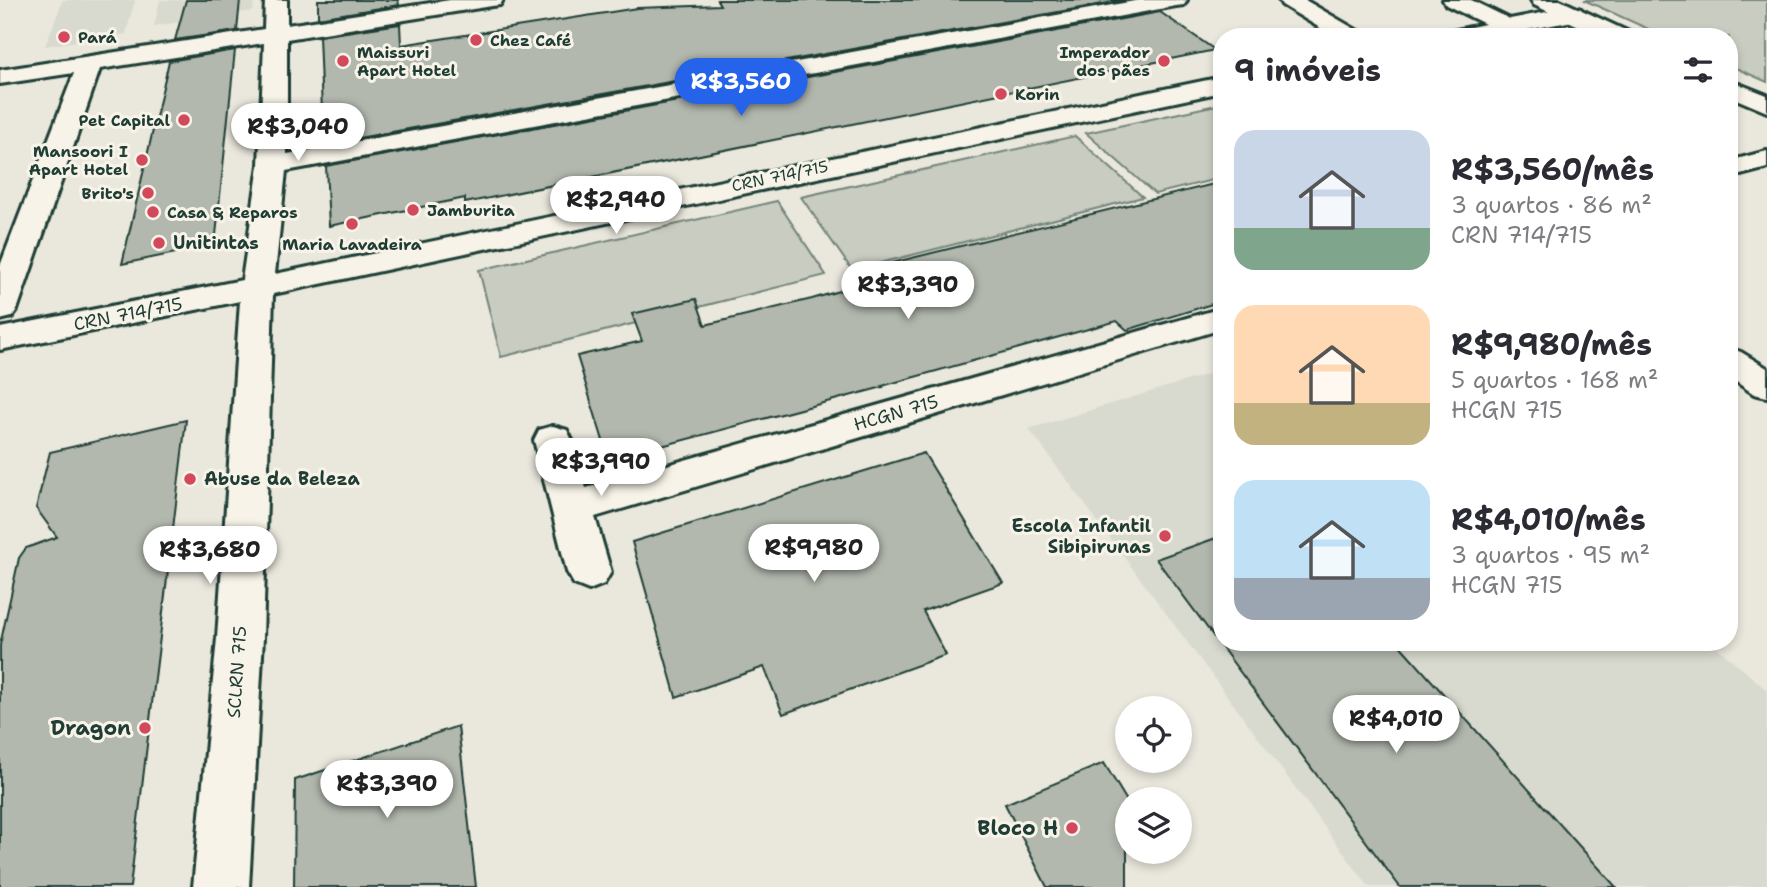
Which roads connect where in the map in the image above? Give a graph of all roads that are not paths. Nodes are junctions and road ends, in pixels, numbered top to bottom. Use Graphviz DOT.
graph roads {
  1 [pos="276,0"];
  2 [pos="364,0"];
  3 [pos="492,0"];
  4 [pos="1176,0"];
  5 [pos="1290,0"];
  6 [pos="1454,0"];
  7 [pos="1542,0"];
  8 [pos="387,15"];
  9 [pos="1573,15"];
  10 [pos="1506,26"];
  11 [pos="1337,28"];
  12 [pos="1497,28"];
  13 [pos="1601,28"];
  14 [pos="274,33"];
  15 [pos="90,62"];
  16 [pos="0,77"];
  17 [pos="1213,86"];
  18 [pos="1738,91"];
  19 [pos="1767,104"];
  20 [pos="1767,159"];
  21 [pos="273,165"];
  22 [pos="1738,167"];
  23 [pos="257,289"];
  24 [pos="0,310"];
  25 [pos="1213,321"];
  26 [pos="0,339"];
  27 [pos="1738,366"];
  28 [pos="1767,385"];
  29 [pos="553,440"];
  30 [pos="571,508"];
  31 [pos="589,572"];
  32 [pos="221,887"];
  1 -- 14 [label="street"];
  2 -- 8 [label="street"];
  3 -- 8 [label="street"];
  4 -- 21 [label="street"];
  5 -- 11 [label="street"];
  6 -- 10 [label="street"];
  7 -- 9 [label="street"];
  8 -- 14 [label="street"];
  9 -- 10 [label="street"];
  9 -- 13 [label="street"];
  10 -- 12 [label="street"];
  14 -- 15 [label="street"];
  14 -- 21 [label="street"];
  15 -- 16 [label="street"];
  15 -- 24 [label="street"];
  17 -- 23 [label="street, CRN 714/715"];
  18 -- 19 [label="street"];
  20 -- 22 [label="street"];
  21 -- 23 [label="street"];
  23 -- 26 [label="street, CRN 714/715"];
  23 -- 32 [label="street, SCLRN 715"];
  25 -- 30 [label="street, HCGN 715"];
  27 -- 28 [label="street"];
  29 -- 30 [label="street"];
  30 -- 31 [label="street"];
}
